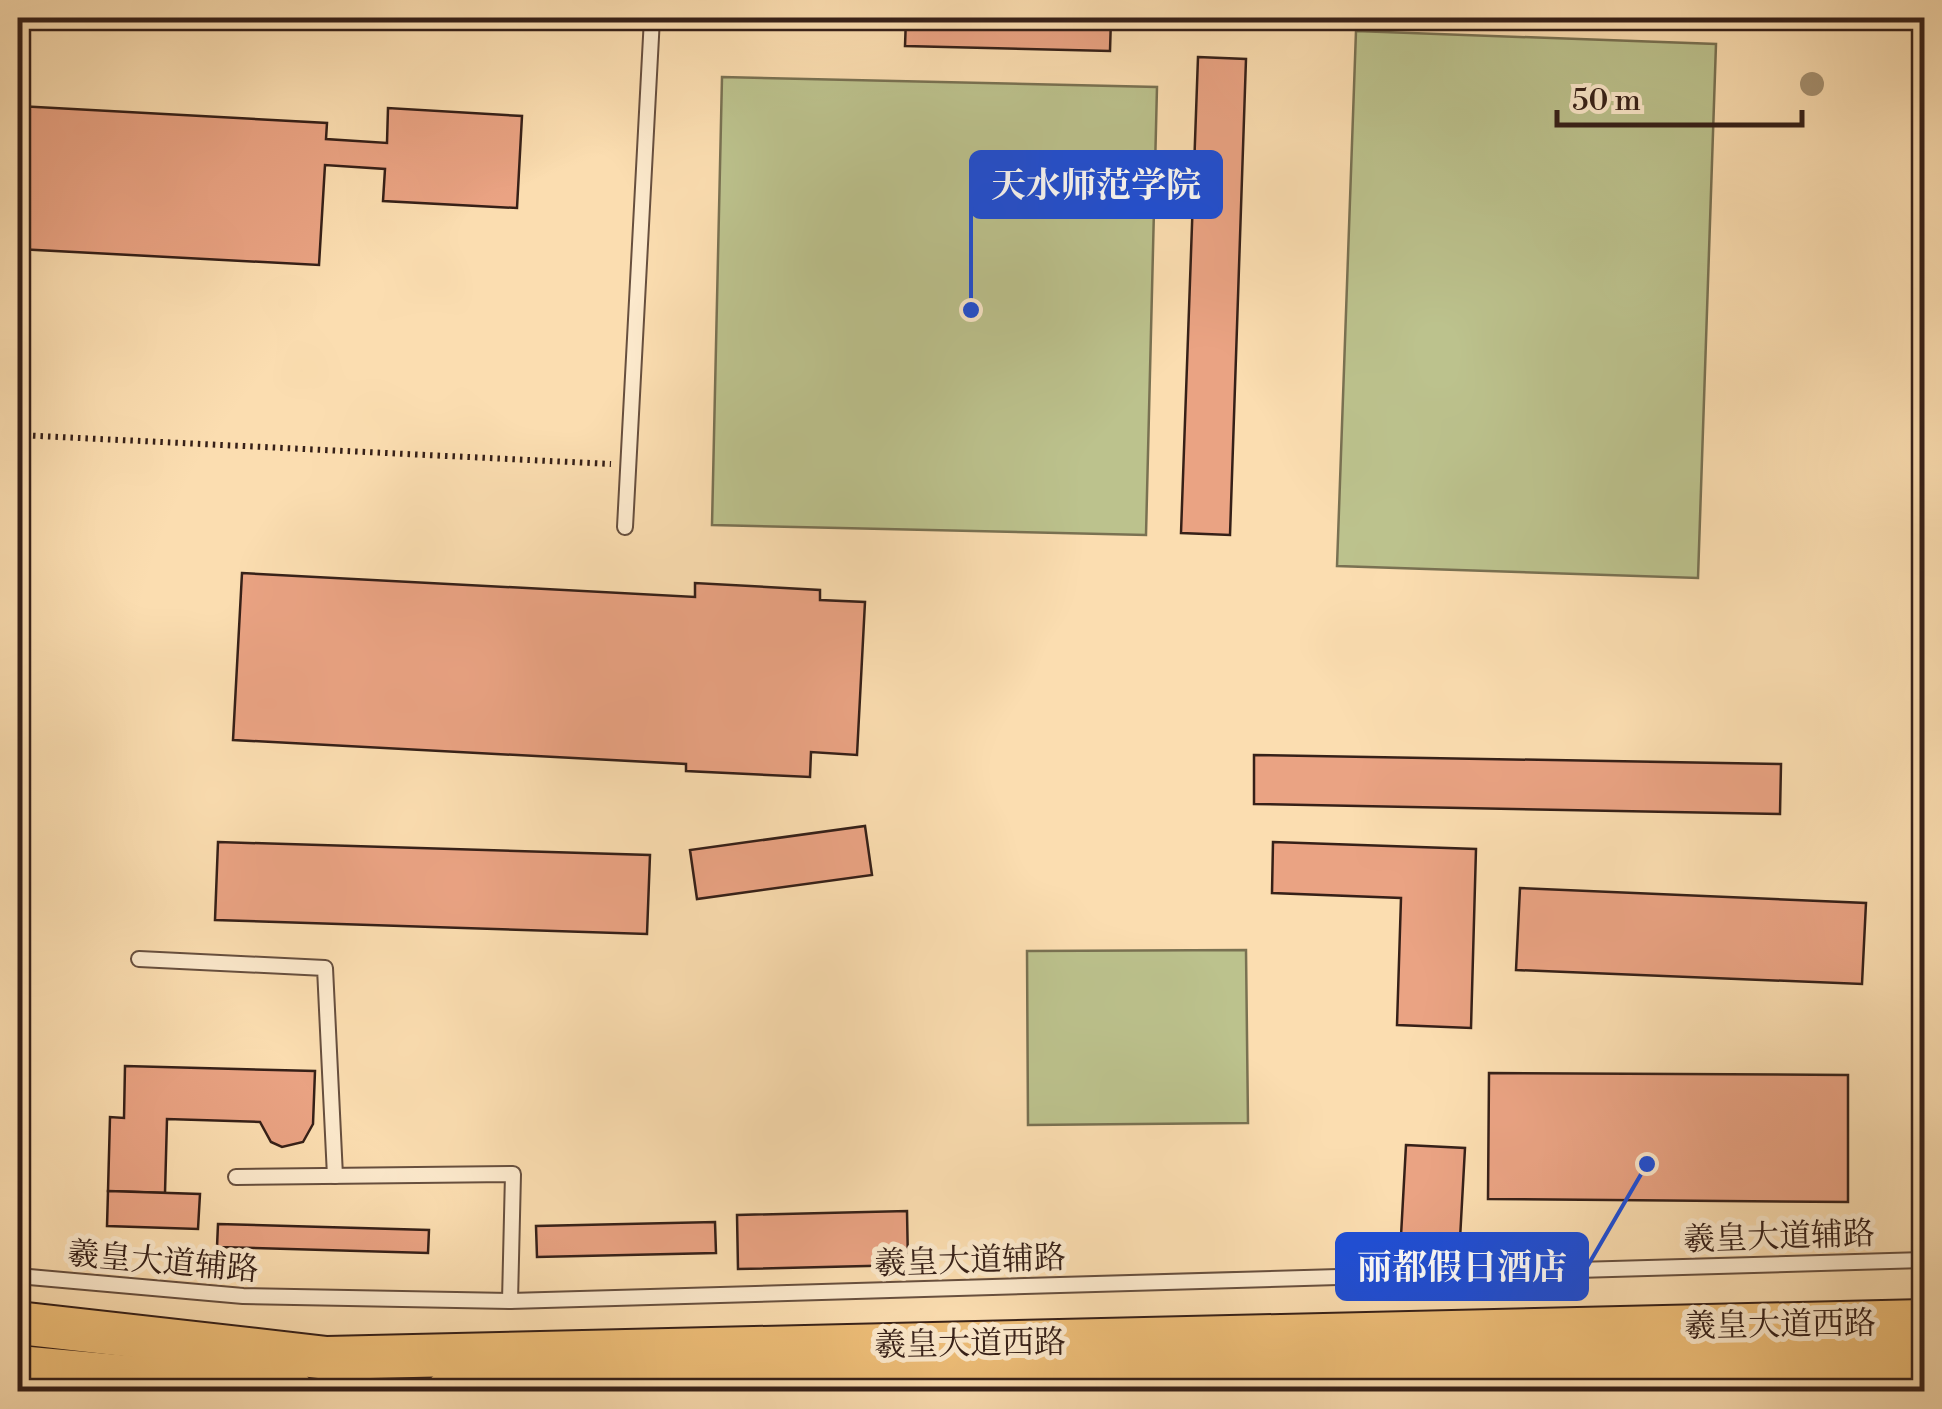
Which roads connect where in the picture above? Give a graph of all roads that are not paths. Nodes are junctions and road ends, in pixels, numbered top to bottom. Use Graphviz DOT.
graph roads {
  1 [pos="652,18"];
  2 [pos="625,527"];
  3 [pos="140,959"];
  4 [pos="236,1176"];
  5 [pos="335,1176"];
  6 [pos="1924,1260"];
  7 [pos="18,1276"];
  8 [pos="510,1301"];
  9 [pos="1924,1321"];
  10 [pos="18,1323"];
  11 [pos="1924,1357"];
  12 [pos="18,1367"];
  13 [pos="293,1392"];
  14 [pos="447,1392"];
  1 -- 2 [label="lane"];
  3 -- 5 [label="lane"];
  4 -- 5 [label="lane"];
  5 -- 8 [label="lane"];
  6 -- 8 [label="lane, 羲皇大道辅路"];
  7 -- 8 [label="lane, 羲皇大道辅路"];
  9 -- 10 [label="main road, 羲皇大道西路"];
  11 -- 14 [label="main road, 羲皇大道西路"];
  12 -- 13 [label="main road"];
}
